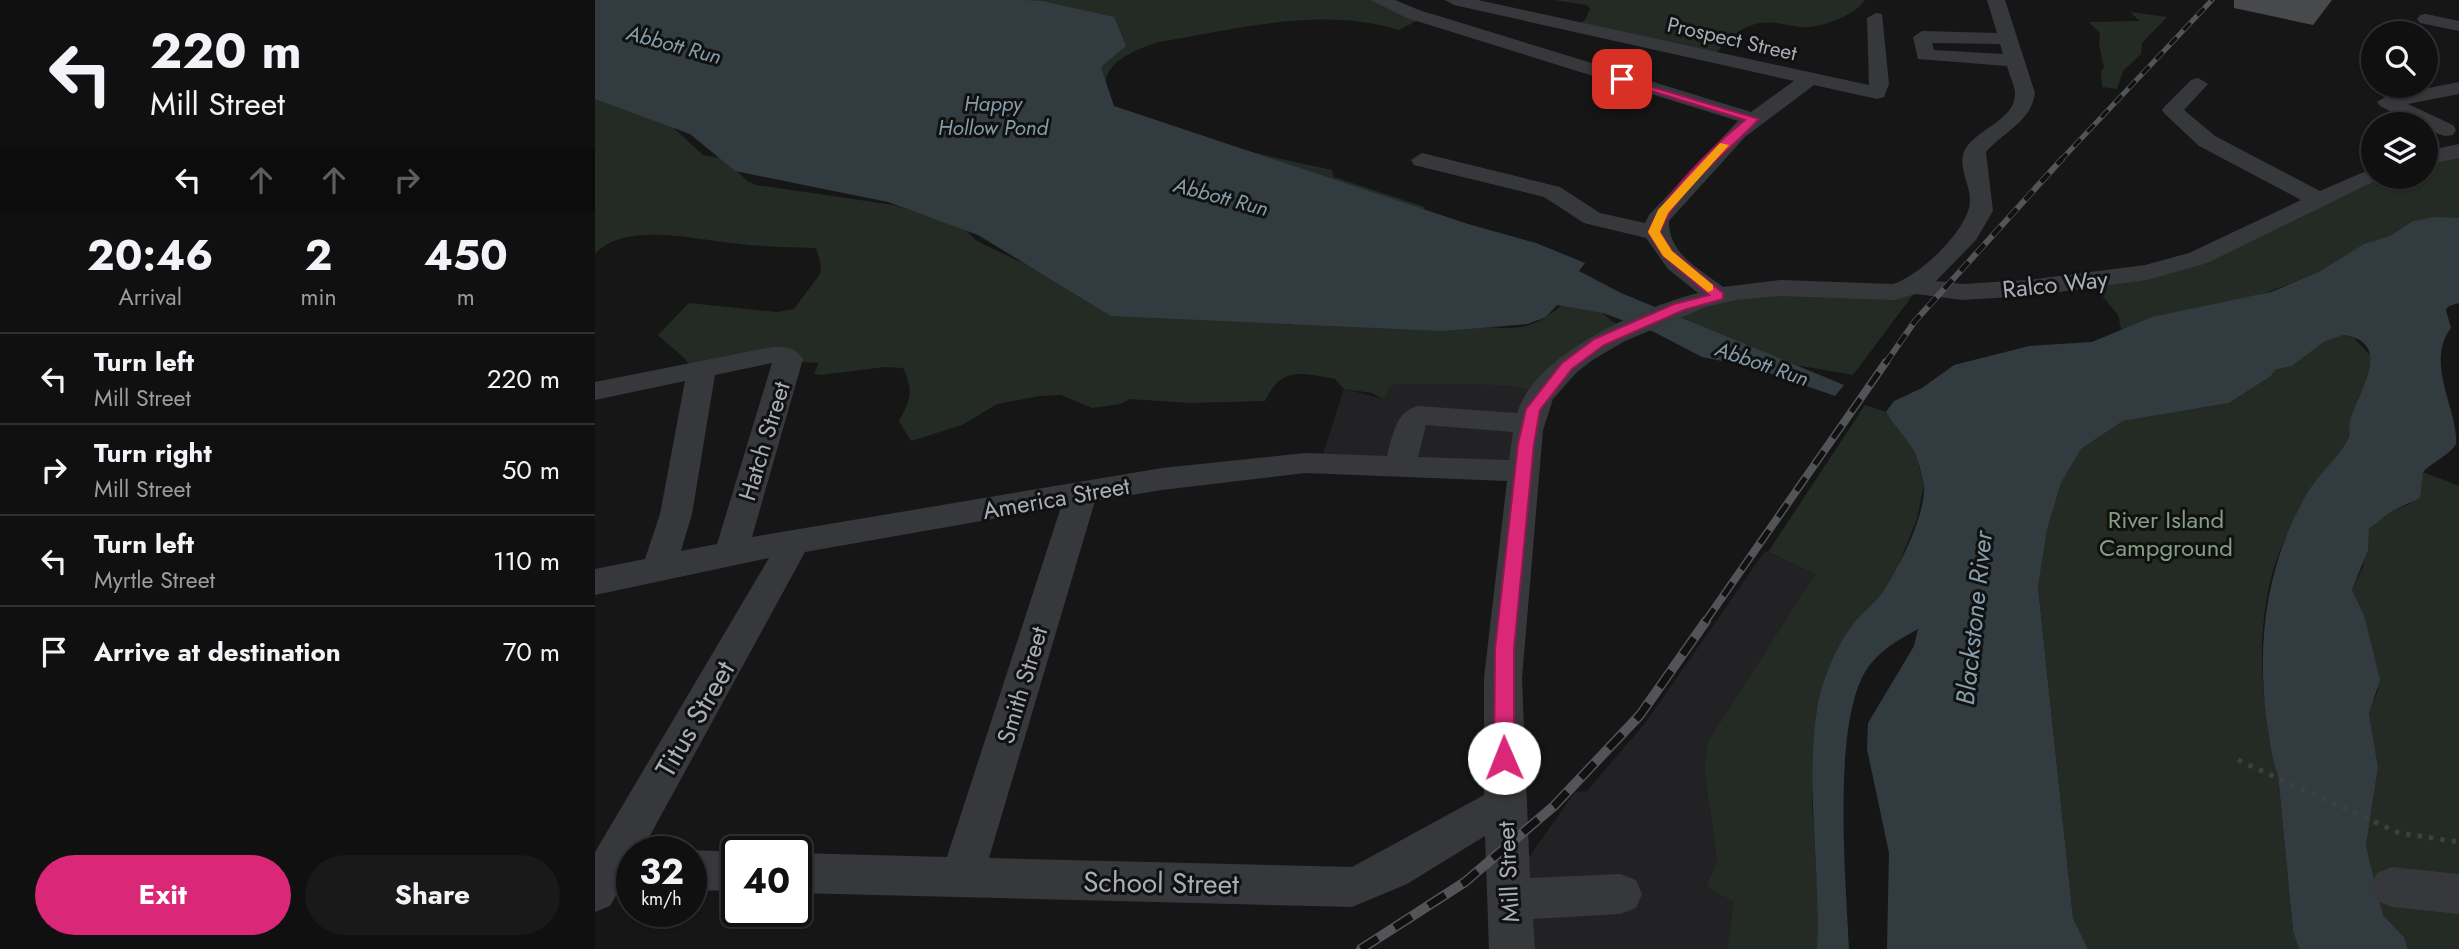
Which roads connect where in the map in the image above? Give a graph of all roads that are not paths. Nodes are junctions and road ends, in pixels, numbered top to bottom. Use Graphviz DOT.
graph roads {
  1 [pos="1380,0"];
  2 [pos="1454,0"];
  3 [pos="1996,2"];
  4 [pos="1876,18"];
  5 [pos="2426,19"];
  6 [pos="1943,26"];
  7 [pos="2459,26"];
  8 [pos="2006,34"];
  9 [pos="2015,61"];
  10 [pos="1809,79"];
  11 [pos="2198,84"];
  12 [pos="2459,88"];
  13 [pos="1753,119"];
  14 [pos="2439,132"];
  15 [pos="2457,151"];
  16 [pos="2438,155"];
  17 [pos="1422,160"];
  18 [pos="2361,180"];
  19 [pos="2319,200"];
  20 [pos="1654,232"];
  21 [pos="1915,286"];
  22 [pos="1718,296"];
  23 [pos="702,368"];
  24 [pos="595,391"];
  25 [pos="1530,424"];
  26 [pos="1400,466"];
  27 [pos="1523,471"];
  28 [pos="1082,492"];
  29 [pos="791,544"];
  30 [pos="731,553"];
  31 [pos="659,568"];
  32 [pos="595,582"];
  33 [pos="1505,805"];
  34 [pos="812,874"];
  35 [pos="612,875"];
  36 [pos="961,879"];
  37 [pos="2392,887"];
  38 [pos="1619,894"];
  39 [pos="2459,894"];
  40 [pos="1509,900"];
  41 [pos="1512,949"];
  1 -- 13 [label="street"];
  2 -- 10 [label="street, Prospect Street"];
  3 -- 8 [label="street"];
  4 -- 10 [label="street, Prospect Street"];
  5 -- 7 [label="street"];
  6 -- 8 [label="street"];
  8 -- 9 [label="street"];
  8 -- 9 [label="street"];
  9 -- 21 [label="street"];
  10 -- 13 [label="street"];
  11 -- 19 [label="street"];
  12 -- 14 [label="street"];
  13 -- 20 [label="street"];
  14 -- 15 [label="street"];
  15 -- 16 [label="street"];
  17 -- 20 [label="street"];
  18 -- 19 [label="street, Ralco Way"];
  19 -- 21 [label="street, Ralco Way"];
  20 -- 22 [label="street"];
  21 -- 22 [label="street, Ralco Way"];
  22 -- 25 [label="street, Mill Street"];
  23 -- 24 [label="street, Hatch Street"];
  23 -- 30 [label="street, Hatch Street"];
  23 -- 31 [label="street"];
  25 -- 26 [label="street"];
  25 -- 27 [label="street, Mill Street"];
  26 -- 27 [label="street, America Street"];
  26 -- 28 [label="street, America Street"];
  27 -- 33 [label="street, Mill Street"];
  28 -- 29 [label="street, America Street"];
  28 -- 36 [label="street, Smith Street"];
  29 -- 30 [label="street, America Street"];
  29 -- 35 [label="street, Titus Street"];
  30 -- 31 [label="street, America Street"];
  31 -- 32 [label="street, America Street"];
  33 -- 36 [label="street, School Street"];
  33 -- 40 [label="street, Mill Street"];
  34 -- 36 [label="street, School Street"];
  37 -- 39 [label="street"];
  38 -- 40 [label="street"];
  40 -- 41 [label="street, Mill Street"];
}
